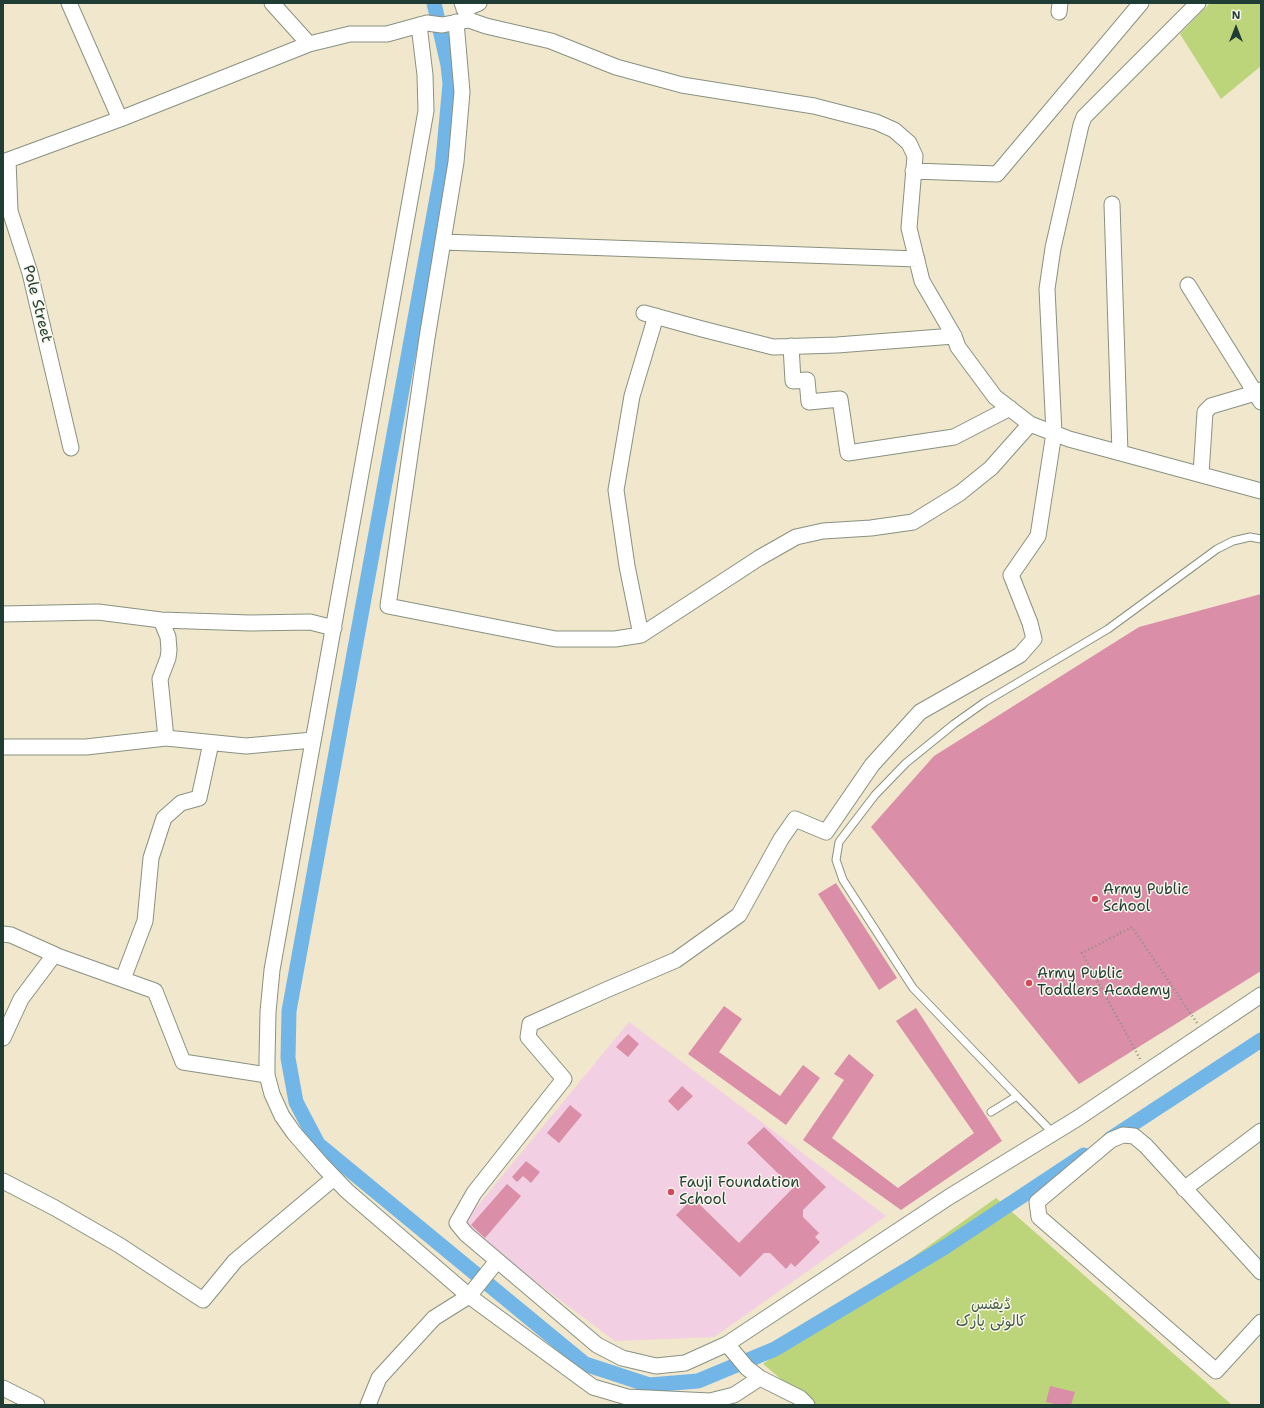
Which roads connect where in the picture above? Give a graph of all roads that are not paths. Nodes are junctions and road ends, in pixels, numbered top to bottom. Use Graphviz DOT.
graph roads {
  1 [pos="69,3"];
  2 [pos="272,3"];
  3 [pos="479,3"];
  4 [pos="1141,3"];
  5 [pos="1198,3"];
  6 [pos="459,16"];
  7 [pos="423,24"];
  8 [pos="309,44"];
  9 [pos="120,119"];
  10 [pos="6,161"];
  11 [pos="913,171"];
  12 [pos="1112,204"];
  13 [pos="443,242"];
  14 [pos="916,259"];
  15 [pos="1188,285"];
  16 [pos="954,336"];
  17 [pos="791,346"];
  18 [pos="1259,395"];
  19 [pos="1010,408"];
  20 [pos="1030,424"];
  21 [pos="1054,433"];
  22 [pos="71,448"];
  23 [pos="1120,453"];
  24 [pos="1201,474"];
  25 [pos="1261,491"];
  26 [pos="1261,539"];
  27 [pos="3,614"];
  28 [pos="160,620"];
  29 [pos="334,628"];
  30 [pos="641,635"];
  31 [pos="166,738"];
  32 [pos="313,740"];
  33 [pos="211,743"];
  34 [pos="3,747"];
  35 [pos="3,934"];
  36 [pos="54,955"];
  37 [pos="123,979"];
  38 [pos="1261,995"];
  39 [pos="3,1038"];
  40 [pos="267,1075"];
  41 [pos="1017,1096"];
  42 [pos="991,1112"];
  43 [pos="1261,1131"];
  44 [pos="1054,1134"];
  45 [pos="334,1178"];
  46 [pos="3,1181"];
  47 [pos="1184,1189"];
  48 [pos="495,1265"];
  49 [pos="1261,1272"];
  50 [pos="469,1296"];
  51 [pos="1261,1322"];
  52 [pos="731,1348"];
  53 [pos="760,1378"];
  54 [pos="3,1388"];
  55 [pos="800,1403"];
  56 [pos="37,1405"];
  57 [pos="368,1405"];
  1 -- 9 [label="street"];
  2 -- 8 [label="street"];
  3 -- 6 [label="street"];
  4 -- 11 [label="street"];
  5 -- 21 [label="street"];
  6 -- 7 [label="street"];
  6 -- 11 [label="street"];
  6 -- 13 [label="street"];
  7 -- 8 [label="street"];
  7 -- 29 [label="street"];
  8 -- 9 [label="street"];
  9 -- 10 [label="street"];
  10 -- 22 [label="street, Pole Street"];
  11 -- 14 [label="street"];
  12 -- 23 [label="street"];
  13 -- 14 [label="street"];
  13 -- 30 [label="street"];
  14 -- 16 [label="street"];
  15 -- 18 [label="street"];
  16 -- 17 [label="street"];
  16 -- 19 [label="street"];
  17 -- 19 [label="street"];
  17 -- 30 [label="street"];
  18 -- 24 [label="street"];
  19 -- 20 [label="street"];
  20 -- 21 [label="street"];
  20 -- 30 [label="street"];
  21 -- 23 [label="street"];
  21 -- 48 [label="street"];
  23 -- 24 [label="street"];
  24 -- 25 [label="street"];
  26 -- 41 [label="lane"];
  27 -- 28 [label="street"];
  28 -- 29 [label="street"];
  28 -- 31 [label="street"];
  29 -- 32 [label="street"];
  31 -- 33 [label="street"];
  31 -- 34 [label="street"];
  32 -- 33 [label="street"];
  32 -- 40 [label="street"];
  33 -- 37 [label="street"];
  35 -- 36 [label="street"];
  36 -- 37 [label="street"];
  36 -- 39 [label="street"];
  37 -- 40 [label="street"];
  38 -- 44 [label="street"];
  40 -- 45 [label="street"];
  41 -- 42 [label="lane"];
  41 -- 44 [label="lane"];
  43 -- 47 [label="street"];
  44 -- 52 [label="street"];
  45 -- 46 [label="street"];
  45 -- 50 [label="street"];
  47 -- 49 [label="street"];
  47 -- 51 [label="street"];
  48 -- 50 [label="street"];
  48 -- 52 [label="street"];
  50 -- 53 [label="street"];
  50 -- 57 [label="street"];
  52 -- 53 [label="street"];
  53 -- 55 [label="street"];
  54 -- 56 [label="street"];
}
